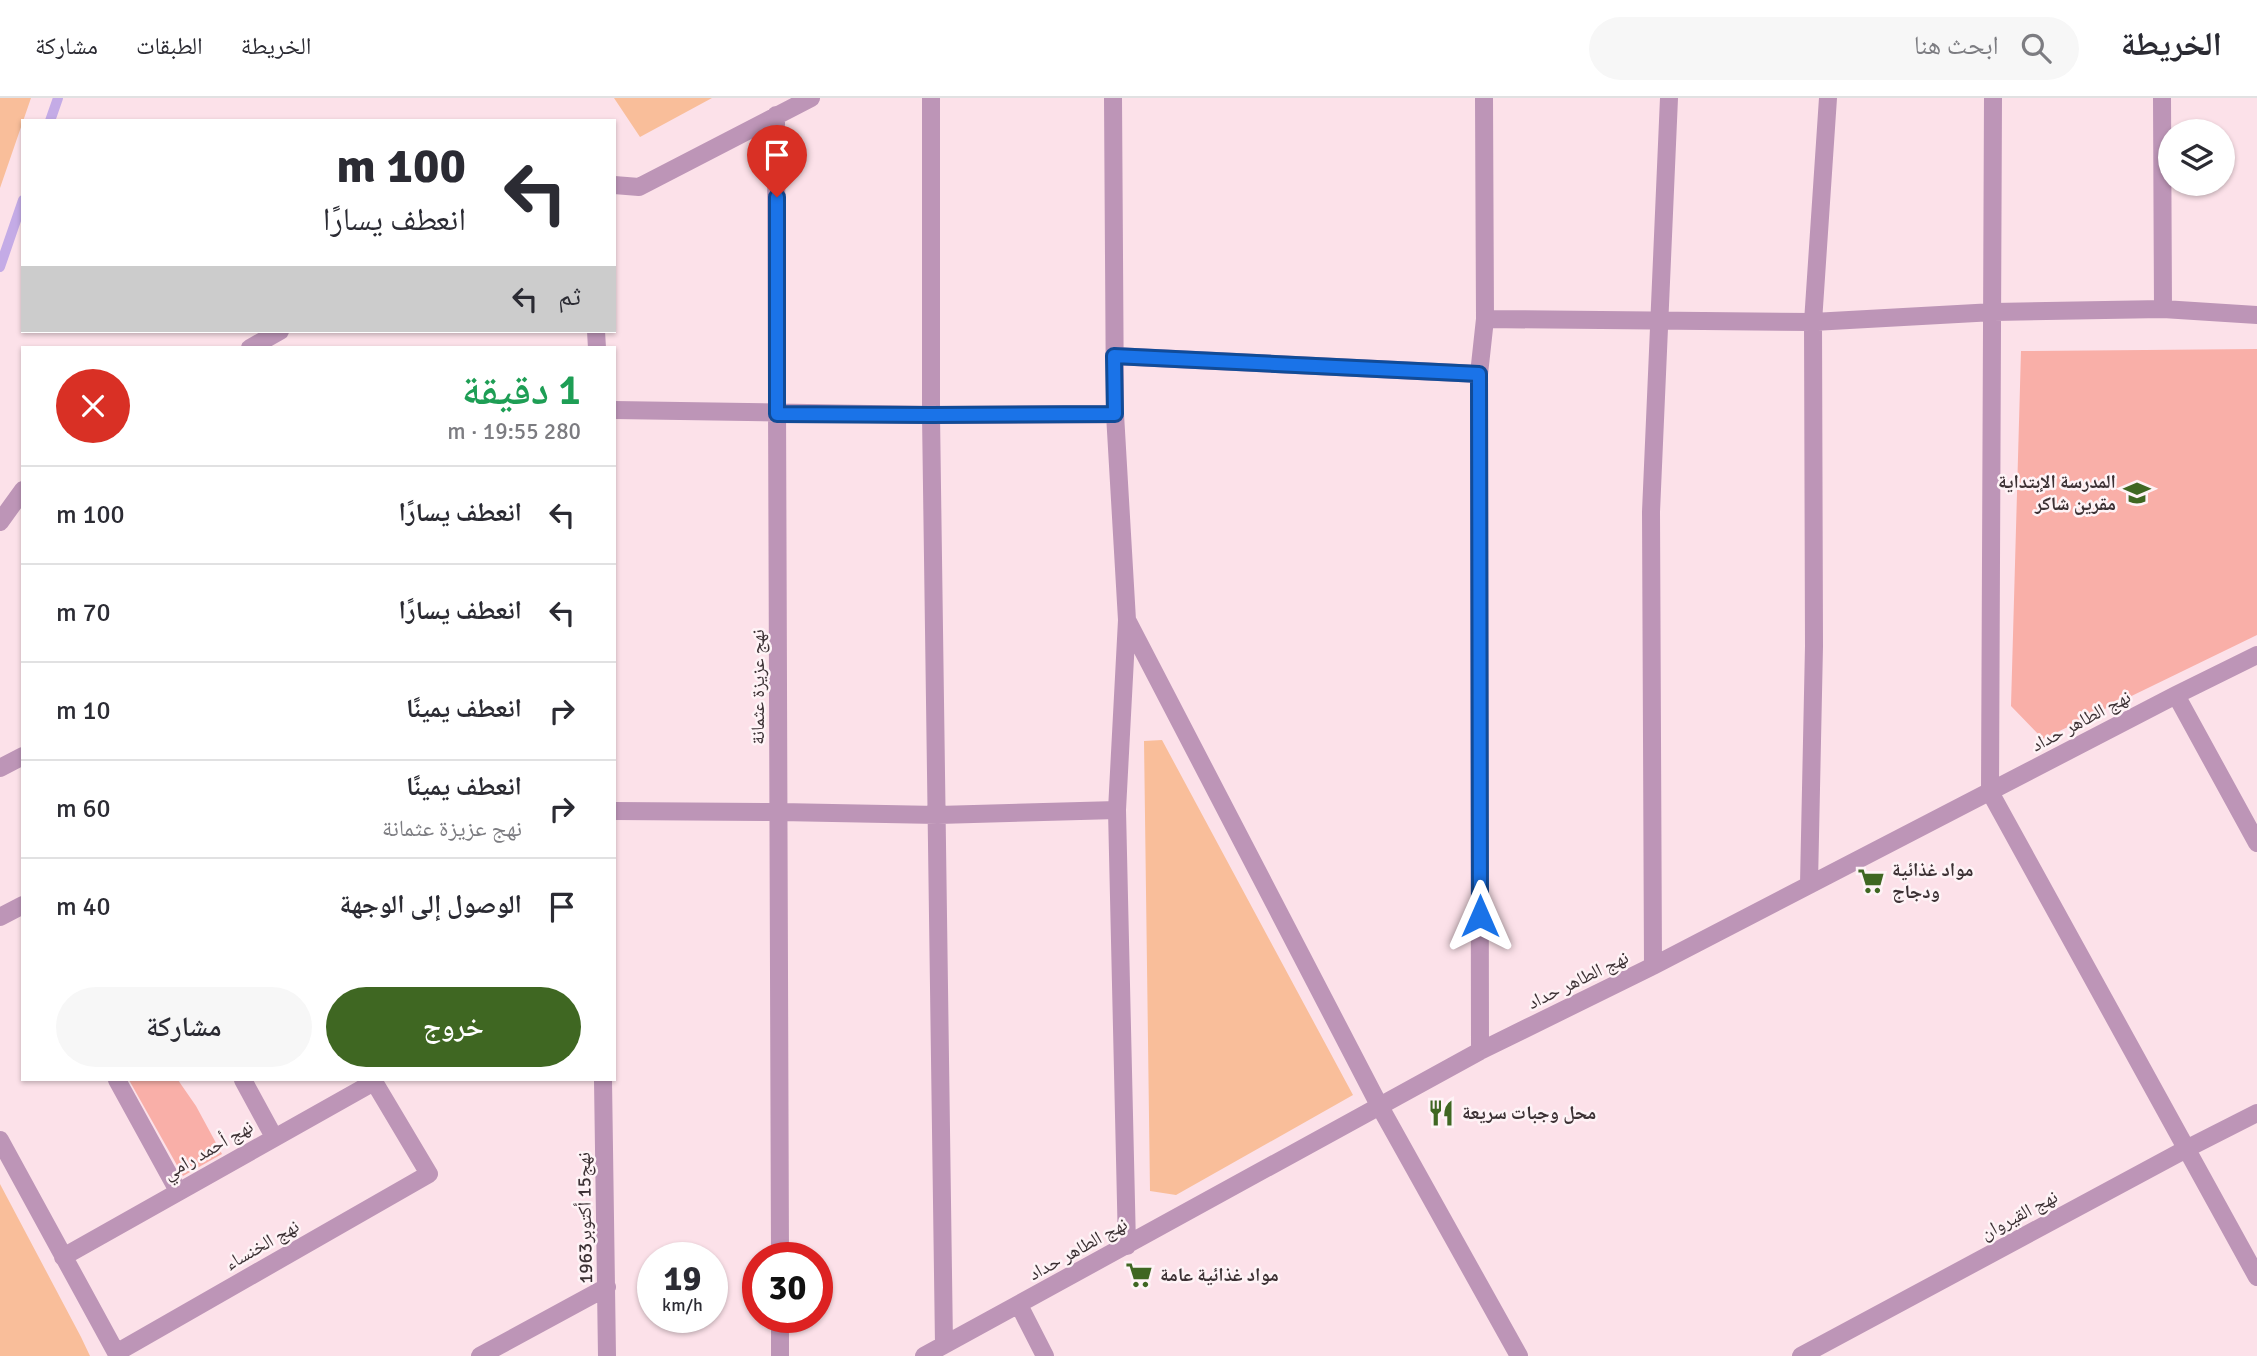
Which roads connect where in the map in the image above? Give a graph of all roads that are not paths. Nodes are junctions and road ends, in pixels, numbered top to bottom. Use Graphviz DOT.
graph roads {
  1 [pos="811,98"];
  2 [pos="931,98"];
  3 [pos="1112,98"];
  4 [pos="1484,98"];
  5 [pos="1669,98"];
  6 [pos="1828,98"];
  7 [pos="1993,98"];
  8 [pos="2162,98"];
  9 [pos="776,115"];
  10 [pos="616,185"];
  11 [pos="2164,309"];
  12 [pos="1994,312"];
  13 [pos="2257,315"];
  14 [pos="1485,319"];
  15 [pos="1661,320"];
  16 [pos="1813,322"];
  17 [pos="276,333"];
  18 [pos="254,346"];
  19 [pos="1114,356"];
  20 [pos="1479,374"];
  21 [pos="616,410"];
  22 [pos="777,414"];
  23 [pos="1115,414"];
  24 [pos="931,415"];
  25 [pos="21,493"];
  26 [pos="0,522"];
  27 [pos="1127,620"];
  28 [pos="2257,655"];
  29 [pos="2176,695"];
  30 [pos="21,757"];
  31 [pos="0,768"];
  32 [pos="1990,792"];
  33 [pos="1117,810"];
  34 [pos="616,811"];
  35 [pos="780,812"];
  36 [pos="938,816"];
  37 [pos="2257,843"];
  38 [pos="1809,884"];
  39 [pos="21,906"];
  40 [pos="0,917"];
  41 [pos="1653,966"];
  42 [pos="1480,1051"];
  43 [pos="118,1081"];
  44 [pos="244,1081"];
  45 [pos="374,1081"];
  46 [pos="603,1081"];
  47 [pos="1379,1105"];
  48 [pos="2257,1113"];
  49 [pos="274,1137"];
  50 [pos="0,1140"];
  51 [pos="2188,1148"];
  52 [pos="178,1191"];
  53 [pos="780,1242"];
  54 [pos="1127,1246"];
  55 [pos="63,1257"];
  56 [pos="2257,1277"];
  57 [pos="607,1287"];
  58 [pos="1019,1305"];
  59 [pos="780,1333"];
  60 [pos="944,1345"];
  61 [pos="117,1355"];
  62 [pos="480,1356"];
  63 [pos="607,1356"];
  64 [pos="780,1356"];
  65 [pos="924,1356"];
  66 [pos="1045,1356"];
  67 [pos="1519,1356"];
  68 [pos="1801,1356"];
  1 -- 9 [label="street"];
  2 -- 24 [label="street"];
  3 -- 19 [label="street"];
  4 -- 14 [label="street"];
  5 -- 15 [label="street"];
  6 -- 16 [label="street"];
  7 -- 12 [label="street"];
  8 -- 11 [label="street"];
  9 -- 10 [label="street"];
  9 -- 22 [label="street, نهج عزيزة عثمانة"];
  11 -- 12 [label="street"];
  11 -- 13 [label="street"];
  12 -- 16 [label="street"];
  12 -- 32 [label="street"];
  14 -- 15 [label="street"];
  14 -- 20 [label="street"];
  15 -- 16 [label="street"];
  15 -- 41 [label="street"];
  16 -- 38 [label="street"];
  17 -- 18 [label="street"];
  19 -- 20 [label="street"];
  19 -- 23 [label="street"];
  20 -- 42 [label="street"];
  21 -- 22 [label="street"];
  22 -- 24 [label="street"];
  22 -- 35 [label="street, نهج عزيزة عثمانة"];
  23 -- 24 [label="street"];
  23 -- 27 [label="street"];
  24 -- 36 [label="street"];
  25 -- 26 [label="street"];
  27 -- 33 [label="street"];
  27 -- 47 [label="street"];
  28 -- 29 [label="street, نهج الطاهر حداد"];
  29 -- 32 [label="street, نهج الطاهر حداد"];
  29 -- 37 [label="street"];
  30 -- 31 [label="street"];
  32 -- 38 [label="street, نهج الطاهر حداد"];
  32 -- 51 [label="street"];
  33 -- 36 [label="street"];
  33 -- 54 [label="street"];
  34 -- 35 [label="street"];
  35 -- 36 [label="street"];
  35 -- 53 [label="street, نهج عزيزة عثمانة"];
  36 -- 60 [label="street"];
  38 -- 41 [label="street, نهج الطاهر حداد"];
  39 -- 40 [label="street"];
  41 -- 42 [label="street, نهج الطاهر حداد"];
  42 -- 47 [label="street, نهج الطاهر حداد"];
  43 -- 52 [label="street"];
  44 -- 49 [label="street"];
  45 -- 49 [label="street, نهج أحمد رامي"];
  45 -- 61 [label="street, نهج الخنساء"];
  46 -- 57 [label="street, نهج15 أكتوبر1963"];
  47 -- 54 [label="street, نهج الطاهر حداد"];
  47 -- 67 [label="street"];
  48 -- 51 [label="street, نهج القيروان"];
  49 -- 52 [label="street, نهج أحمد رامي"];
  50 -- 55 [label="street"];
  51 -- 56 [label="street"];
  51 -- 68 [label="street, نهج القيروان"];
  52 -- 55 [label="street, نهج أحمد رامي"];
  54 -- 58 [label="street, نهج الطاهر حداد"];
  55 -- 61 [label="street"];
  57 -- 62 [label="street"];
  57 -- 63 [label="street, نهج15 أكتوبر1963"];
  58 -- 60 [label="street, نهج الطاهر حداد"];
  58 -- 66 [label="street"];
  59 -- 64 [label="street"];
  60 -- 65 [label="street, نهج الطاهر حداد"];
}
